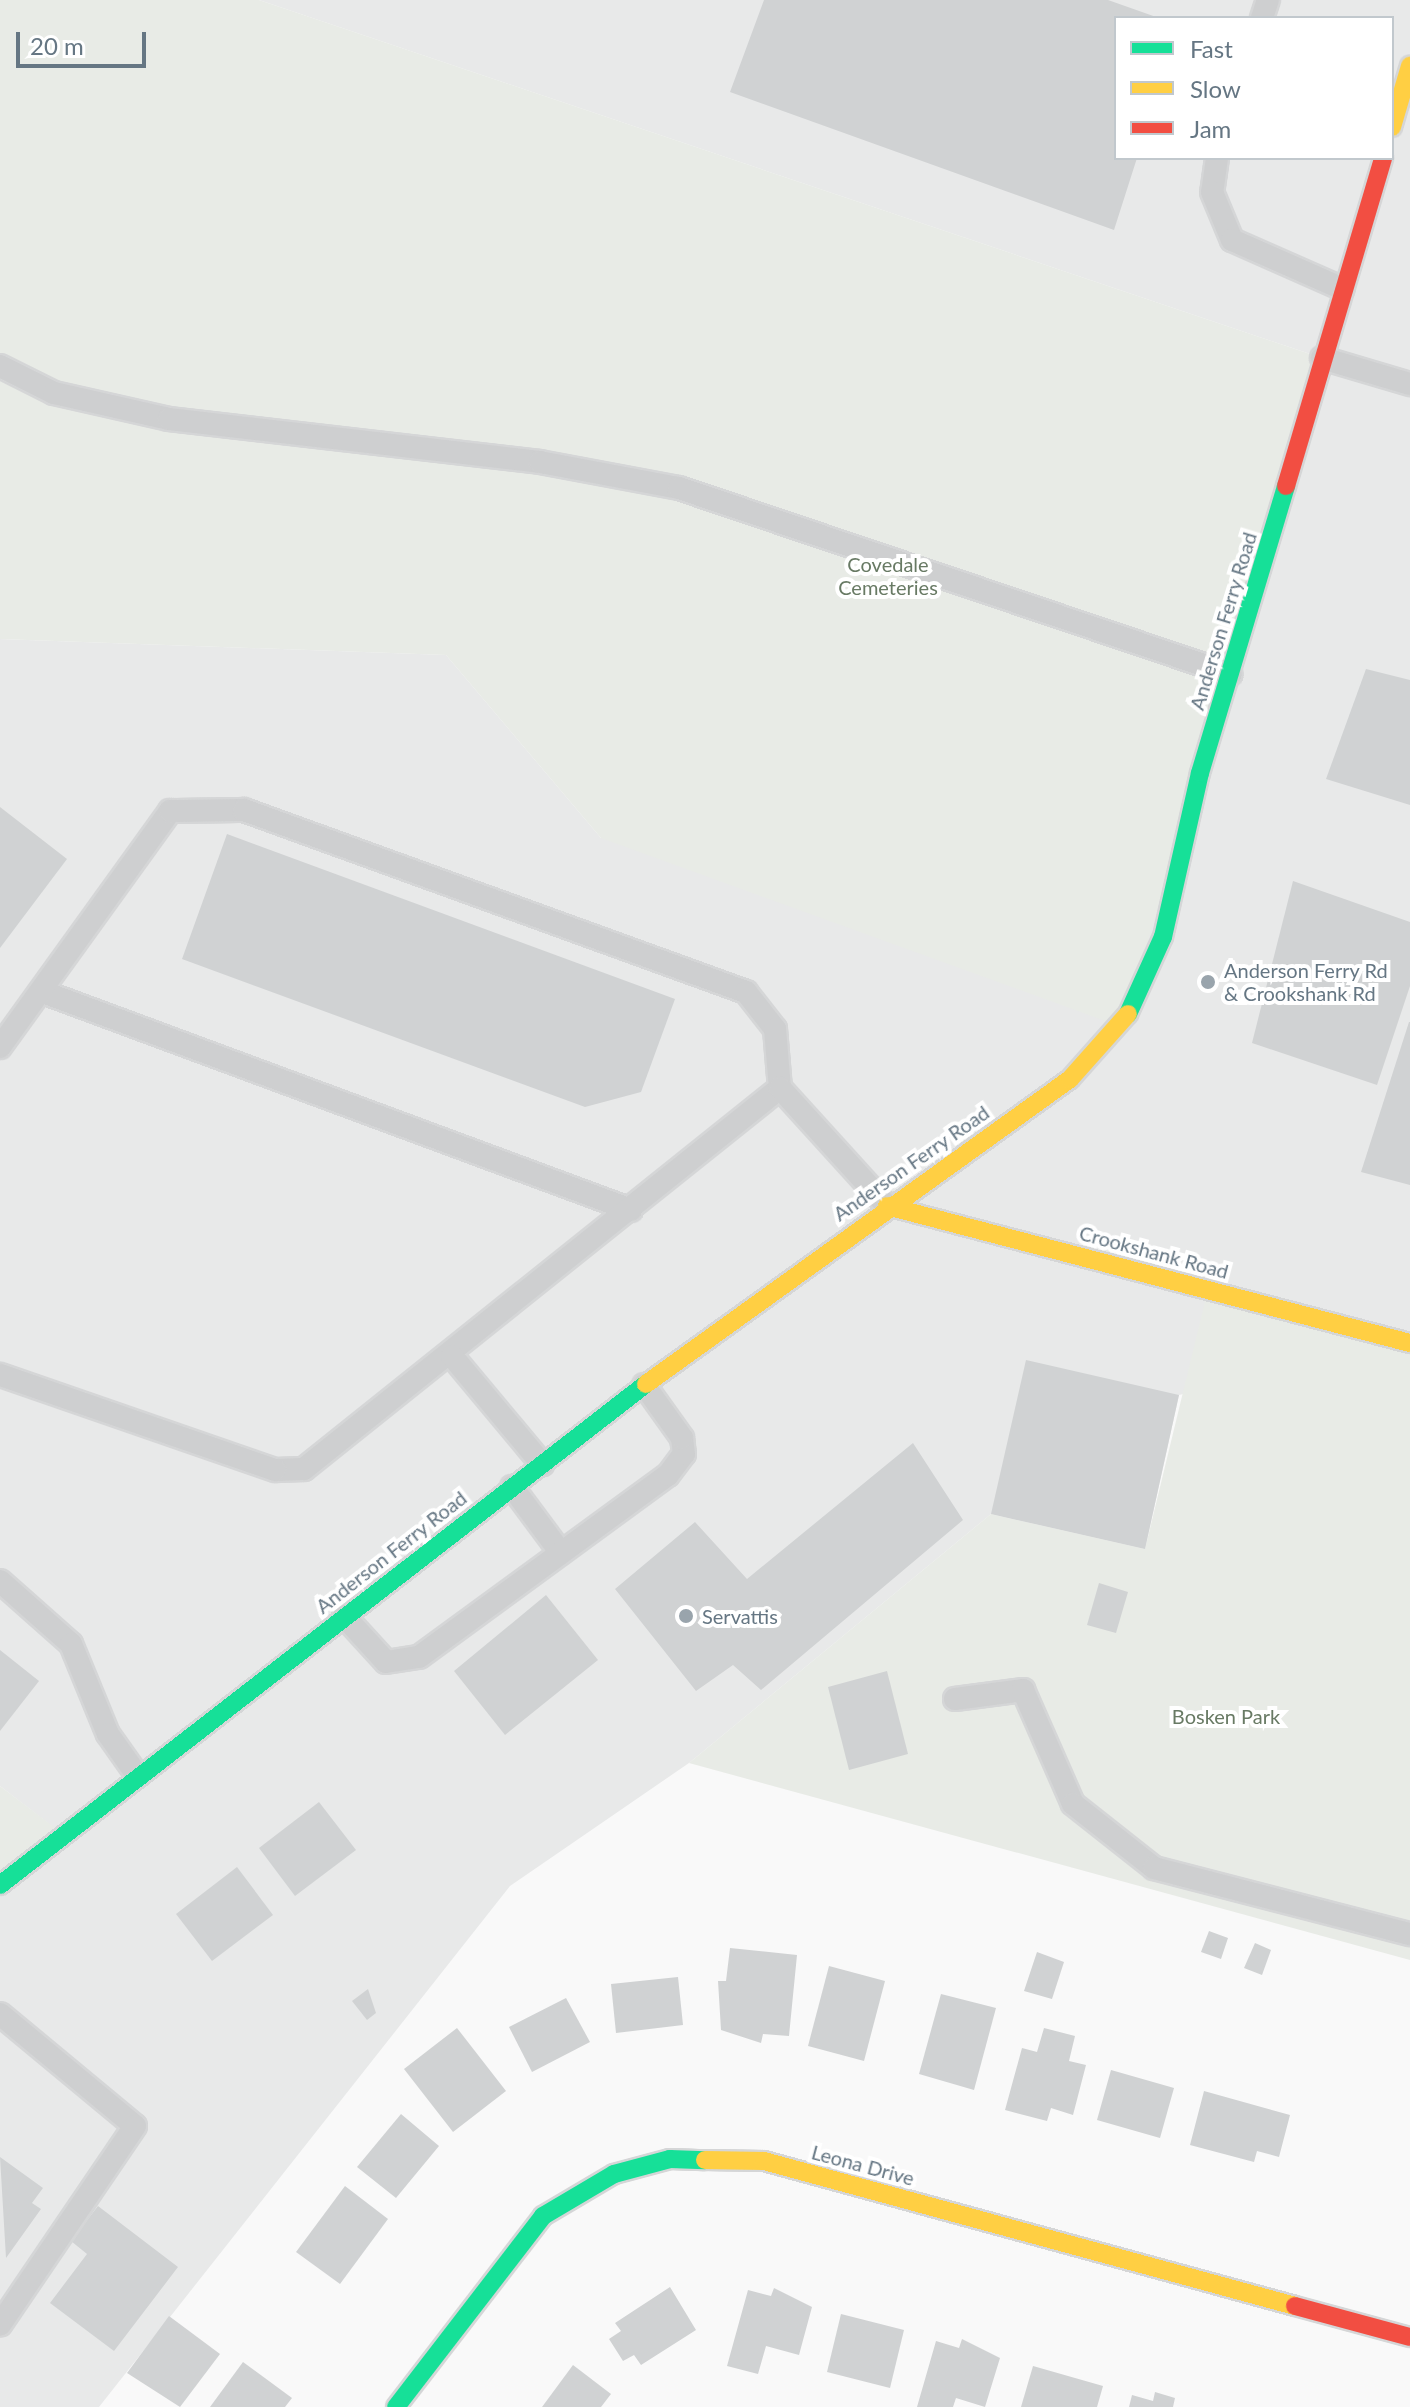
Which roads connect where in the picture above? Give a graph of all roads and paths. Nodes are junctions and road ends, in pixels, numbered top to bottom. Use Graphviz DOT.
graph roads {
  1 [pos="1410,66"];
  2 [pos="1394,120"];
  3 [pos="1217,160"];
  4 [pos="1382,160"];
  5 [pos="1343,289"];
  6 [pos="1322,358"];
  7 [pos="0,366"];
  8 [pos="1410,384"];
  9 [pos="1230,674"];
  10 [pos="43,992"];
  11 [pos="0,1047"];
  12 [pos="780,1088"];
  13 [pos="887,1206"];
  14 [pos="631,1210"];
  15 [pos="1410,1343"];
  16 [pos="452,1356"];
  17 [pos="0,1375"];
  18 [pos="644,1385"];
  19 [pos="542,1464"];
  20 [pos="512,1487"];
  21 [pos="561,1553"];
  22 [pos="0,1581"];
  23 [pos="344,1616"];
  24 [pos="955,1699"];
  25 [pos="137,1775"];
  26 [pos="0,1885"];
  27 [pos="1410,1934"];
  28 [pos="0,2014"];
  29 [pos="0,2325"];
  30 [pos="1410,2337"];
  31 [pos="396,2407"];
  1 -- 2 [label="street"];
  3 -- 5 [label="lane"];
  4 -- 5 [label="street, Anderson Ferry Road"];
  5 -- 6 [label="street, Anderson Ferry Road"];
  6 -- 8 [label="lane"];
  6 -- 9 [label="street, Anderson Ferry Road"];
  7 -- 9 [label="lane"];
  9 -- 13 [label="street, Anderson Ferry Road"];
  10 -- 11 [label="lane"];
  10 -- 12 [label="lane"];
  10 -- 14 [label="lane"];
  12 -- 13 [label="lane"];
  12 -- 14 [label="lane"];
  13 -- 15 [label="street, Crookshank Road"];
  13 -- 18 [label="street, Anderson Ferry Road"];
  14 -- 16 [label="lane"];
  16 -- 17 [label="lane"];
  16 -- 19 [label="lane"];
  18 -- 19 [label="street, Anderson Ferry Road"];
  18 -- 21 [label="lane"];
  19 -- 20 [label="street, Anderson Ferry Road"];
  20 -- 21 [label="lane"];
  20 -- 23 [label="street, Anderson Ferry Road"];
  21 -- 23 [label="lane"];
  22 -- 25 [label="lane"];
  23 -- 25 [label="street, Anderson Ferry Road"];
  24 -- 27 [label="lane"];
  25 -- 26 [label="street, Anderson Ferry Road"];
  28 -- 29 [label="lane"];
  30 -- 31 [label="street, Leona Drive"];
}
